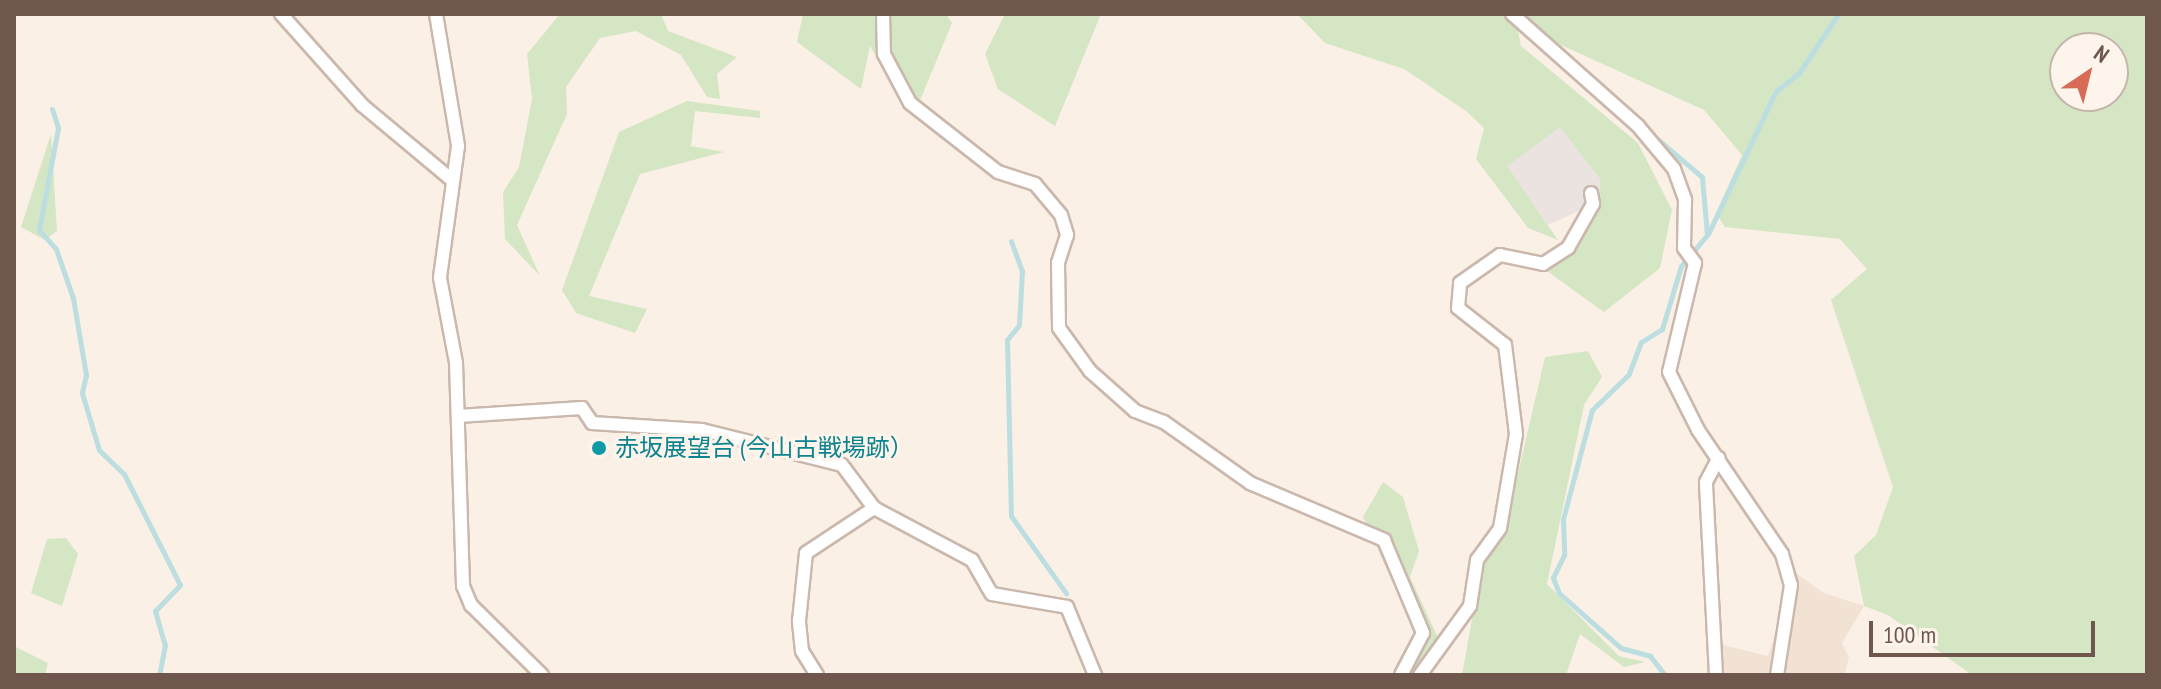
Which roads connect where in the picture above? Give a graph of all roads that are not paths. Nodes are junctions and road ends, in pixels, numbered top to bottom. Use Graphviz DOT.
graph roads {
  1 [pos="281,14"];
  2 [pos="436,14"];
  3 [pos="883,14"];
  4 [pos="1512,14"];
  5 [pos="452,180"];
  6 [pos="1591,193"];
  7 [pos="458,416"];
  8 [pos="1719,458"];
  9 [pos="874,508"];
  10 [pos="542,675"];
  11 [pos="817,675"];
  12 [pos="1095,675"];
  13 [pos="1401,675"];
  14 [pos="1420,675"];
  15 [pos="1716,675"];
  16 [pos="1777,675"];
  1 -- 5 [label="street"];
  2 -- 5 [label="street"];
  3 -- 13 [label="street"];
  4 -- 8 [label="street"];
  5 -- 7 [label="street"];
  6 -- 14 [label="street"];
  7 -- 9 [label="street"];
  7 -- 10 [label="street"];
  8 -- 15 [label="street"];
  8 -- 16 [label="street"];
  9 -- 11 [label="street"];
  9 -- 12 [label="street"];
}
